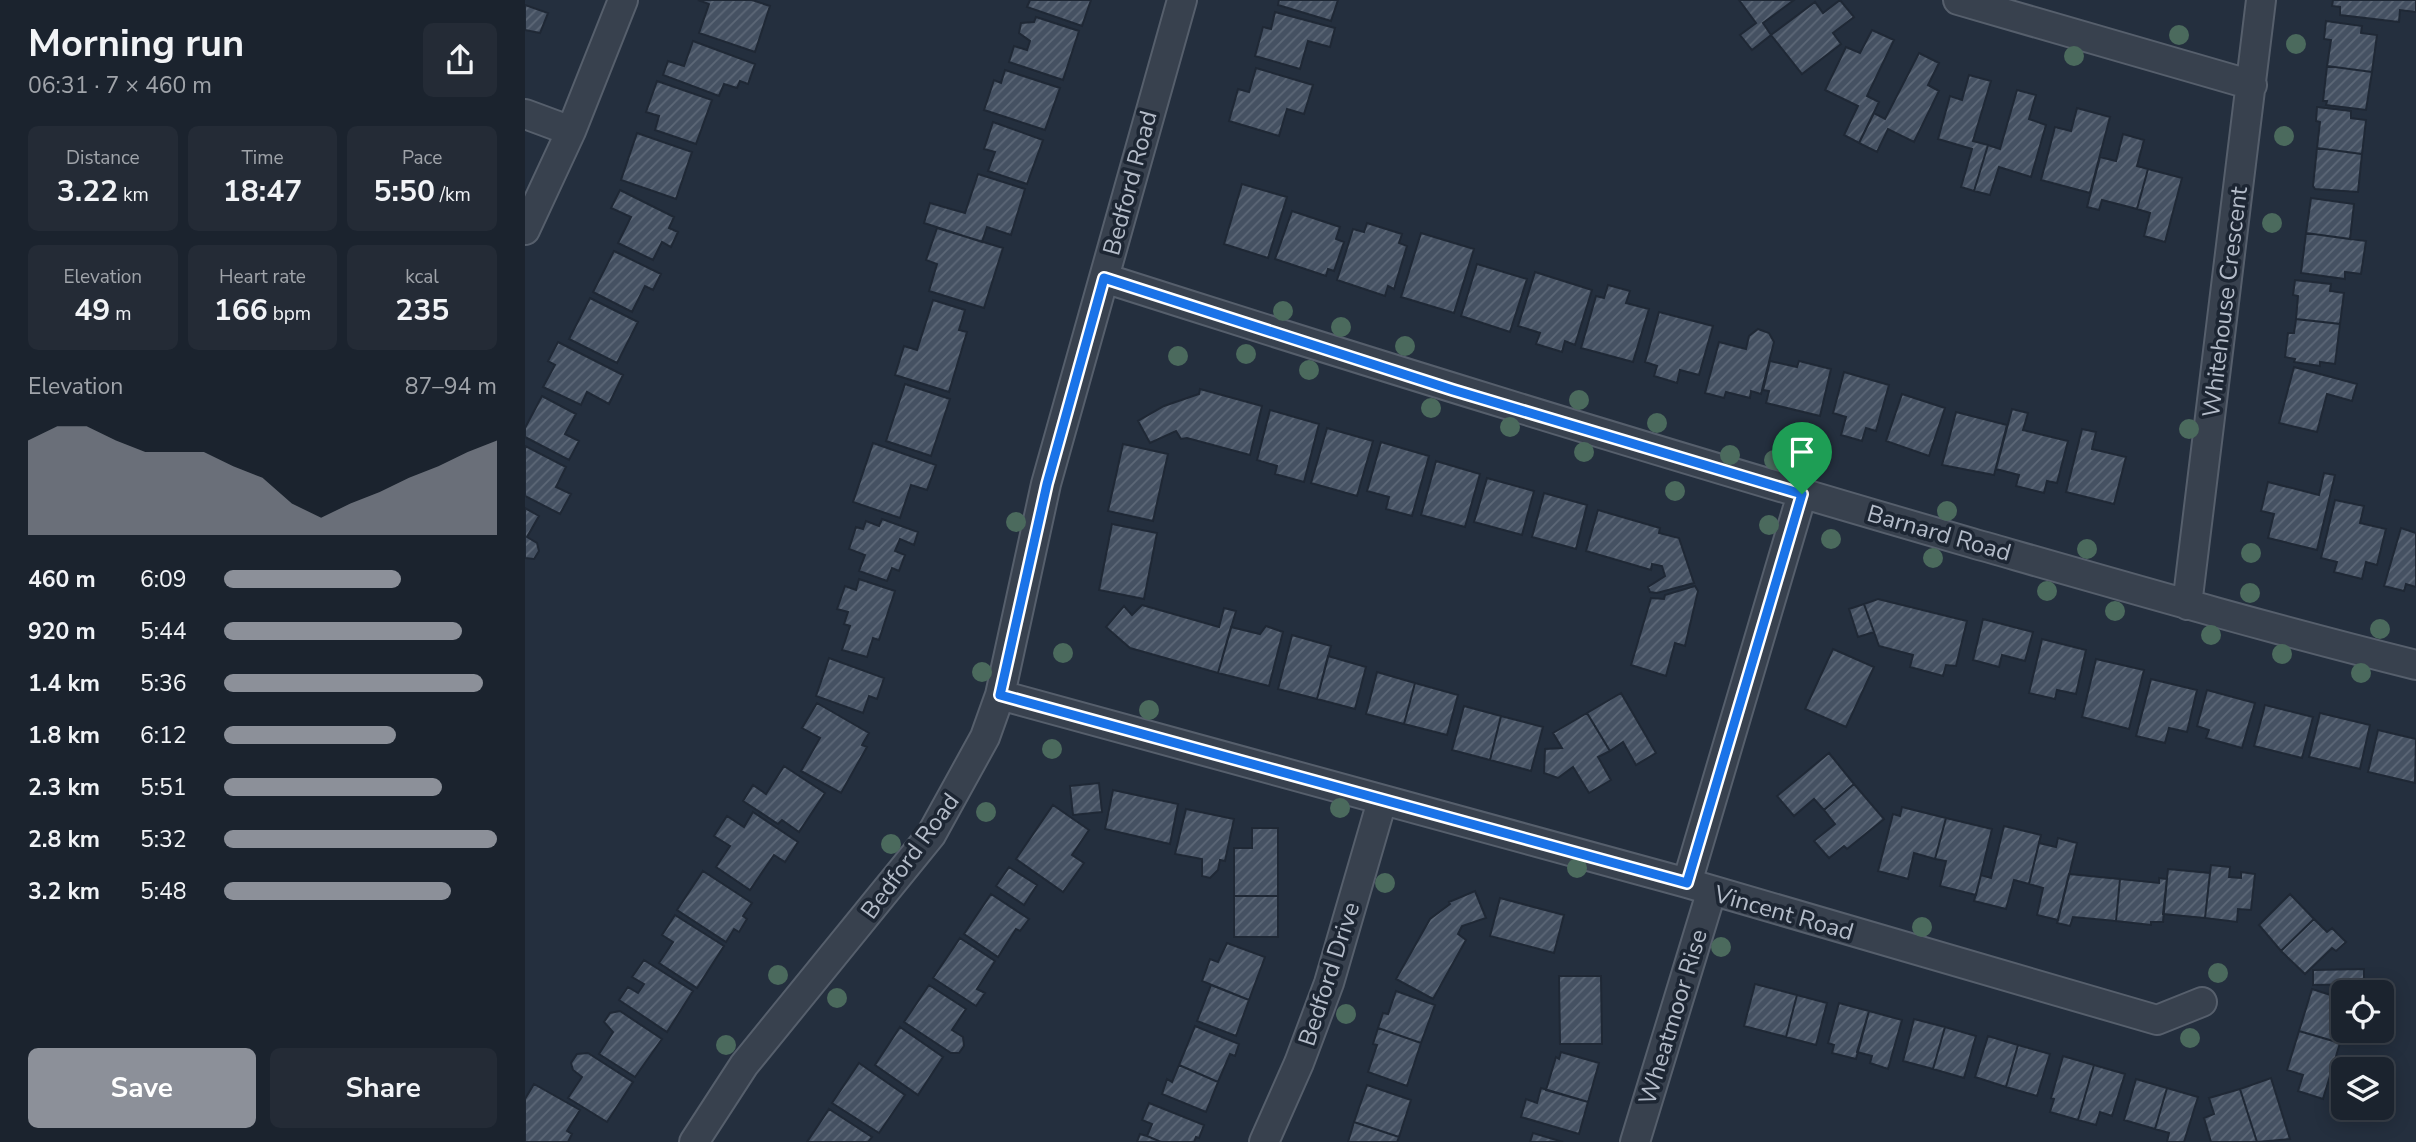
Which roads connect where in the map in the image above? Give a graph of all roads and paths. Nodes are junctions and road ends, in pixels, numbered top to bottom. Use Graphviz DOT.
graph roads {
  1 [pos="623,0"];
  2 [pos="1182,0"];
  3 [pos="1958,0"];
  4 [pos="2261,0"];
  5 [pos="2252,85"];
  6 [pos="525,114"];
  7 [pos="571,131"];
  8 [pos="525,230"];
  9 [pos="1104,278"];
  10 [pos="1802,494"];
  11 [pos="2187,605"];
  12 [pos="2416,665"];
  13 [pos="1000,695"];
  14 [pos="1381,801"];
  15 [pos="1699,888"];
  16 [pos="2202,1002"];
  17 [pos="694,1142"];
  18 [pos="1264,1142"];
  19 [pos="1636,1142"];
  1 -- 7 [label="street"];
  2 -- 9 [label="street, Bedford Road"];
  3 -- 5 [label="street"];
  4 -- 5 [label="street, Whitehouse Crescent"];
  5 -- 11 [label="street, Whitehouse Crescent"];
  6 -- 7 [label="street"];
  7 -- 8 [label="street"];
  9 -- 10 [label="street, Barnard Road"];
  9 -- 13 [label="street, Bedford Road"];
  10 -- 11 [label="street, Barnard Road"];
  10 -- 15 [label="street, Wheatmoor Rise"];
  11 -- 12 [label="street, Barnard Road"];
  13 -- 14 [label="street, Vincent Road"];
  13 -- 17 [label="street, Bedford Road"];
  14 -- 15 [label="street, Vincent Road"];
  14 -- 18 [label="street, Bedford Drive"];
  15 -- 16 [label="street, Vincent Road"];
  15 -- 19 [label="street, Wheatmoor Rise"];
}
